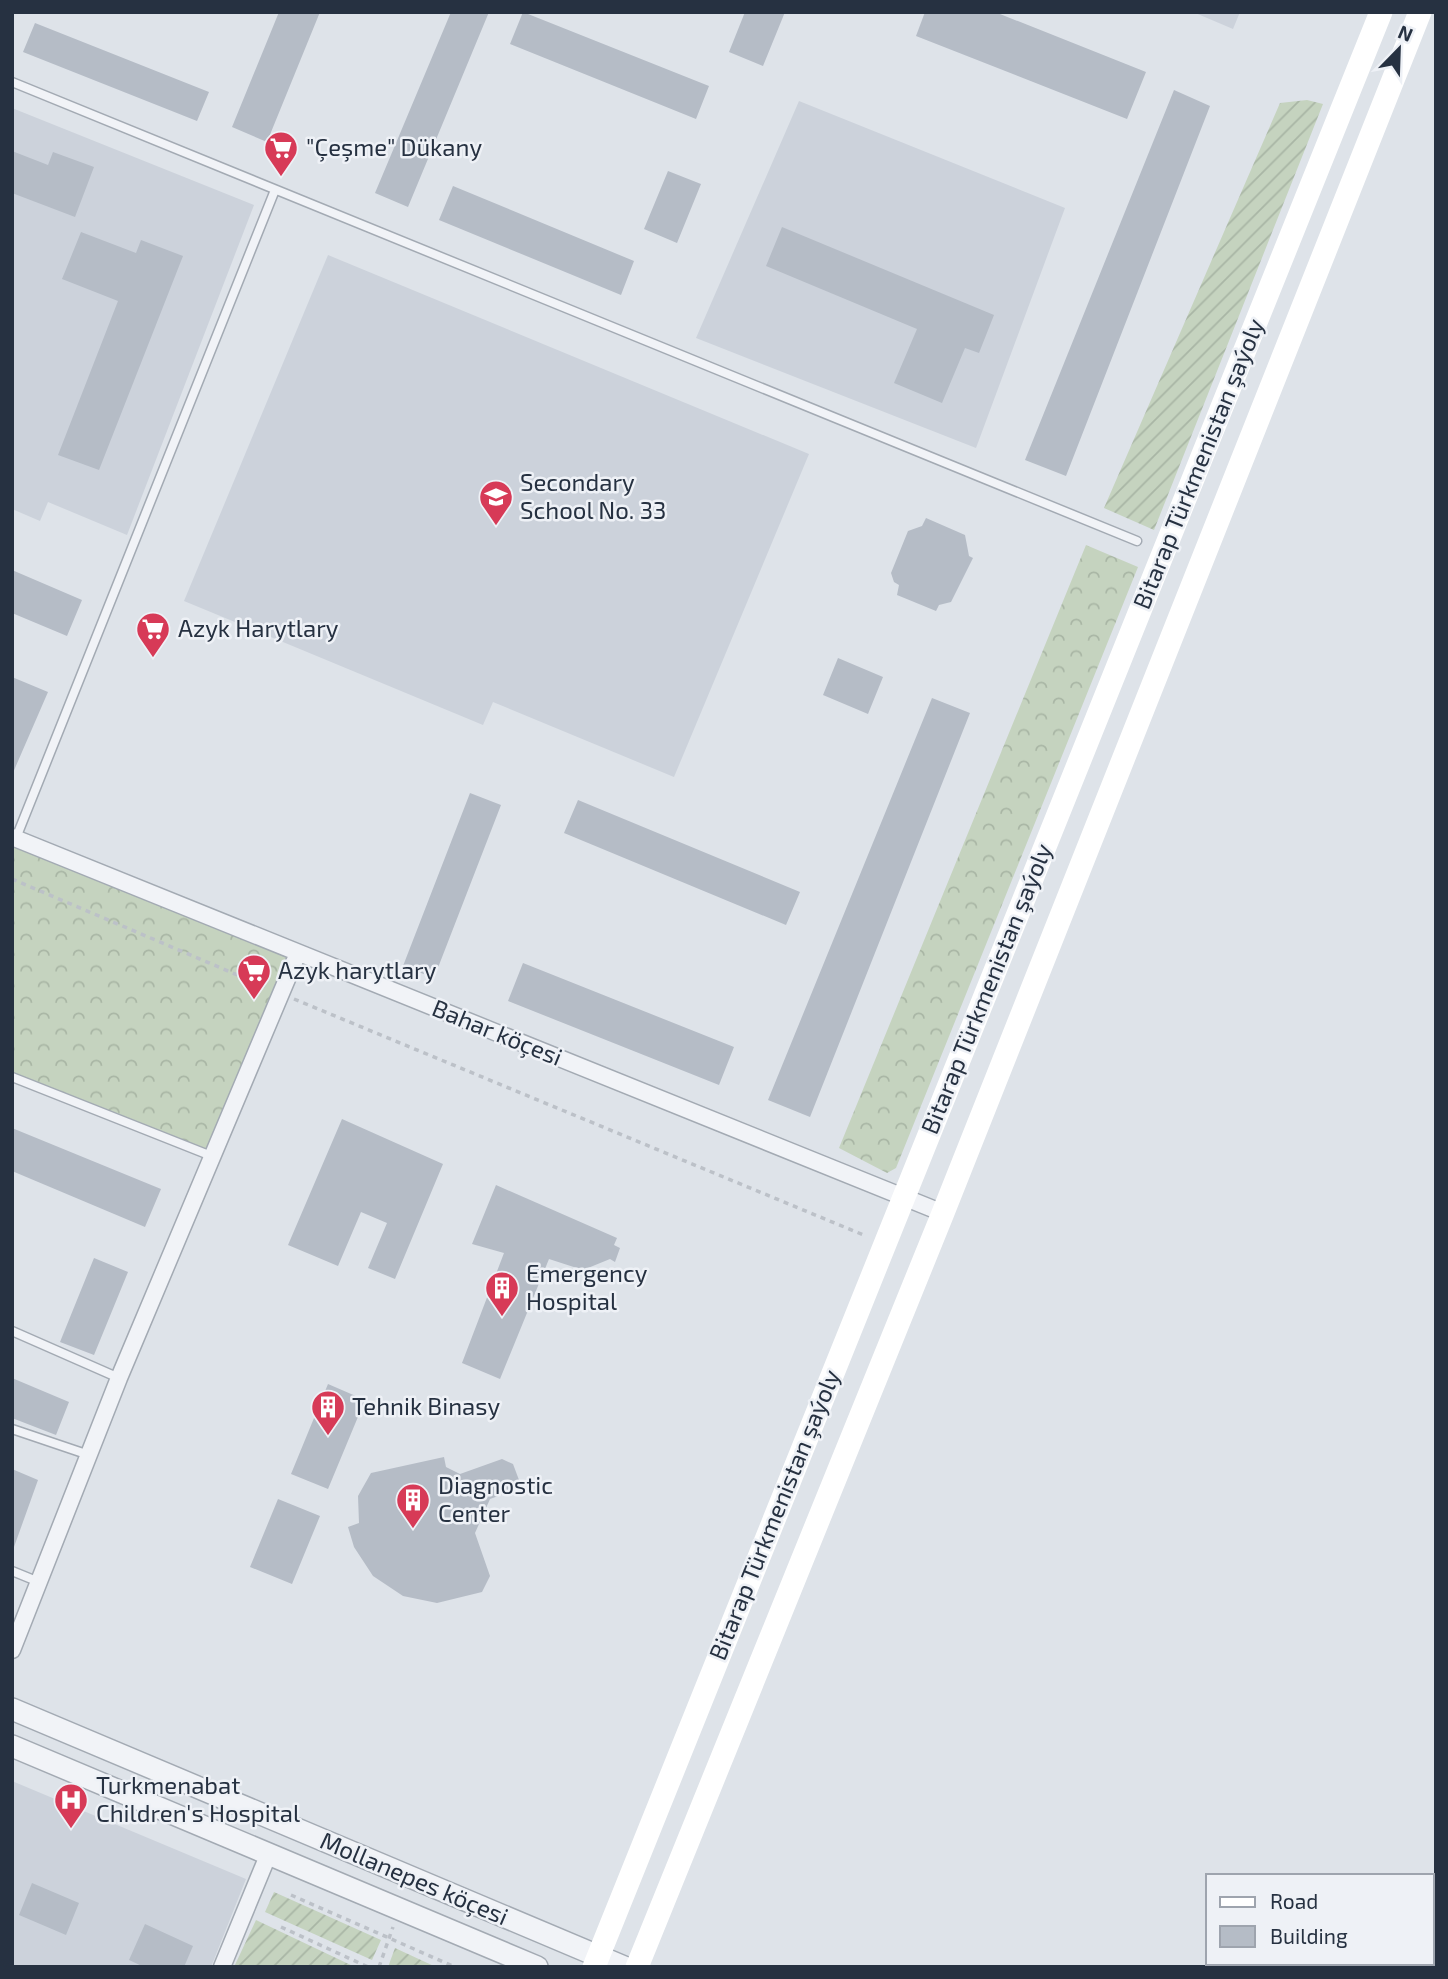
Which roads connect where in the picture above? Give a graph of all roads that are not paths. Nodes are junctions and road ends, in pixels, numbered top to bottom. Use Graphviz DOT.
graph roads {
  1 [pos="1381,12"];
  2 [pos="1420,12"];
  3 [pos="12,82"];
  4 [pos="275,190"];
  5 [pos="1137,541"];
  6 [pos="14,838"];
  7 [pos="298,953"];
  8 [pos="12,1077"];
  9 [pos="214,1157"];
  10 [pos="904,1197"];
  11 [pos="943,1213"];
  12 [pos="12,1331"];
  13 [pos="120,1378"];
  14 [pos="12,1429"];
  15 [pos="89,1455"];
  16 [pos="12,1572"];
  17 [pos="39,1582"];
  18 [pos="12,1650"];
  19 [pos="12,1709"];
  20 [pos="12,1746"];
  21 [pos="269,1853"];
  22 [pos="596,1962"];
  23 [pos="222,1967"];
  24 [pos="537,1967"];
  25 [pos="624,1967"];
  26 [pos="637,1967"];
  1 -- 10 [label="main road, Bitarap Türkmenistan şaýoly"];
  2 -- 11 [label="main road, Bitarap Türkmenistan şaýoly"];
  3 -- 4 [label="lane"];
  4 -- 5 [label="lane"];
  4 -- 6 [label="lane"];
  6 -- 7 [label="street, Bahar köçesi"];
  7 -- 9 [label="street"];
  7 -- 10 [label="street, Bahar köçesi"];
  8 -- 9 [label="lane"];
  9 -- 13 [label="street"];
  10 -- 11 [label="street, Bahar köçesi"];
  10 -- 22 [label="main road, Bitarap Türkmenistan şaýoly"];
  11 -- 26 [label="main road, Bitarap Türkmenistan şaýoly"];
  12 -- 13 [label="lane"];
  13 -- 15 [label="street"];
  14 -- 15 [label="lane"];
  15 -- 17 [label="street"];
  16 -- 17 [label="lane"];
  17 -- 18 [label="street"];
  19 -- 22 [label="street, Mollanepes köçesi"];
  20 -- 21 [label="street, Mollanepes köçesi"];
  21 -- 23 [label="street"];
  21 -- 24 [label="street, Mollanepes köçesi"];
  22 -- 25 [label="street, Mollanepes köçesi"];
}
